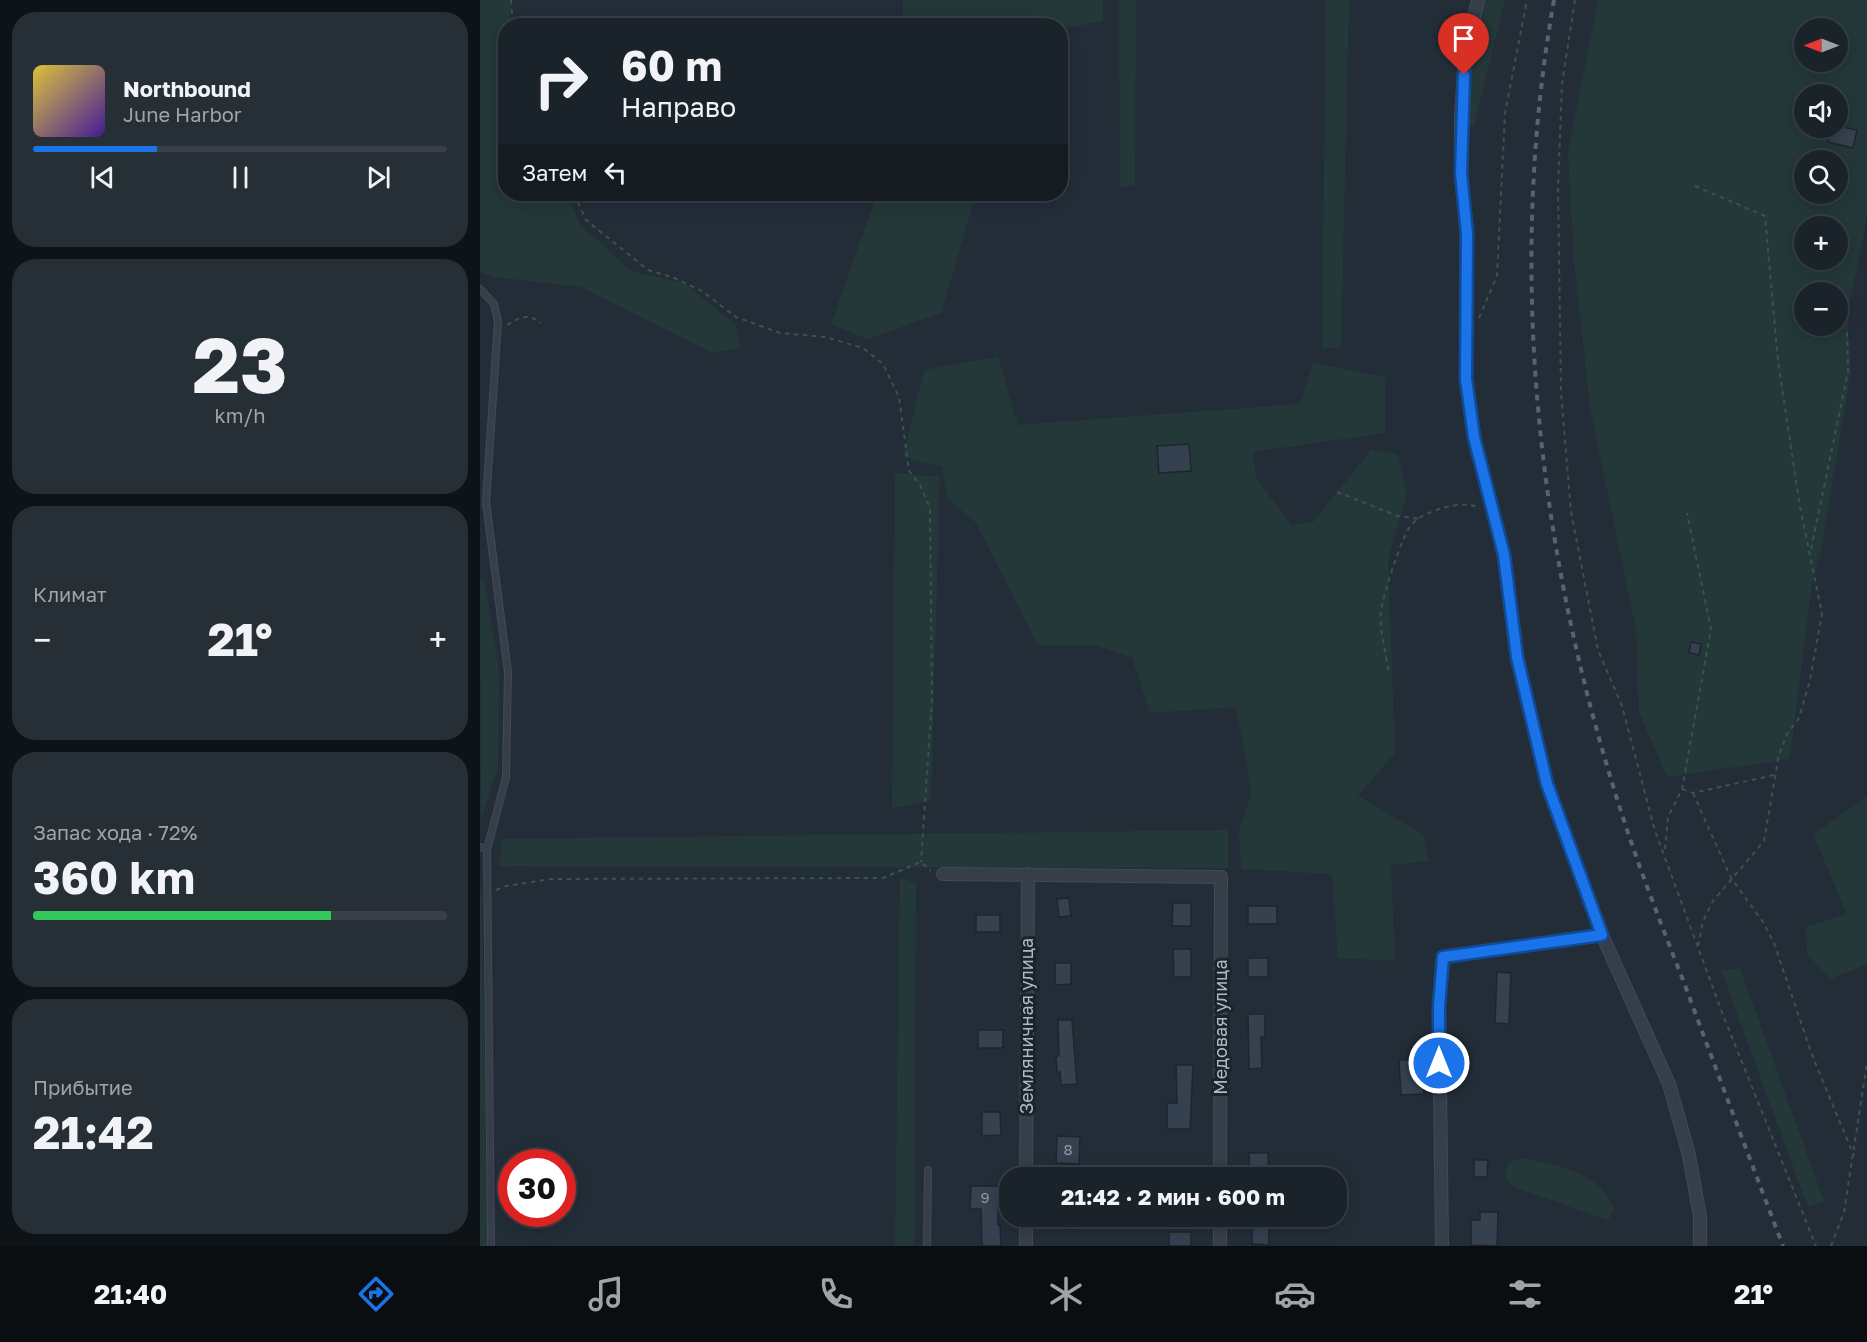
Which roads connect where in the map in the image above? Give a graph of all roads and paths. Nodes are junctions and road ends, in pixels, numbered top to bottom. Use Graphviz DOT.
graph roads {
  1 [pos="511,0"];
  2 [pos="1478,0"];
  3 [pos="1527,0"];
  4 [pos="1575,0"];
  5 [pos="512,18"];
  6 [pos="1695,186"];
  7 [pos="577,201"];
  8 [pos="480,289"];
  9 [pos="541,323"];
  10 [pos="1476,324"];
  11 [pos="498,332"];
  12 [pos="1847,336"];
  13 [pos="1337,492"];
  14 [pos="483,501"];
  15 [pos="1687,513"];
  16 [pos="1493,514"];
  17 [pos="1420,519"];
  18 [pos="1810,552"];
  19 [pos="1388,670"];
  20 [pos="1774,775"];
  21 [pos="1682,789"];
  22 [pos="1693,793"];
  23 [pos="480,847"];
  24 [pos="488,850"];
  25 [pos="1665,852"];
  26 [pos="921,862"];
  27 [pos="943,874"];
  28 [pos="1028,874"];
  29 [pos="1731,878"];
  30 [pos="488,894"];
  31 [pos="1602,935"];
  32 [pos="1697,949"];
  33 [pos="1443,957"];
  34 [pos="1867,1063"];
  35 [pos="1854,1156"];
  36 [pos="1026,1167"];
  37 [pos="1220,1167"];
  38 [pos="928,1170"];
  39 [pos="1026,1227"];
  40 [pos="1220,1227"];
  41 [pos="491,1246"];
  42 [pos="927,1246"];
  43 [pos="1026,1246"];
  44 [pos="1220,1246"];
  45 [pos="1442,1246"];
  46 [pos="1700,1246"];
  47 [pos="1816,1246"];
  48 [pos="1831,1246"];
  1 -- 5 [label="path"];
  2 -- 16 [label="street"];
  3 -- 10 [label="path"];
  4 -- 25 [label="path"];
  6 -- 18 [label="path"];
  7 -- 26 [label="path"];
  8 -- 11 [label="lane"];
  9 -- 11 [label="path"];
  11 -- 14 [label="lane"];
  12 -- 18 [label="path"];
  13 -- 17 [label="path"];
  14 -- 24 [label="lane"];
  15 -- 21 [label="path"];
  16 -- 17 [label="path"];
  16 -- 31 [label="street"];
  17 -- 19 [label="path"];
  18 -- 20 [label="path"];
  20 -- 22 [label="path"];
  20 -- 29 [label="path"];
  21 -- 22 [label="path"];
  21 -- 25 [label="path"];
  22 -- 29 [label="path"];
  23 -- 24 [label="lane"];
  24 -- 30 [label="lane"];
  25 -- 32 [label="path"];
  26 -- 27 [label="path"];
  26 -- 30 [label="path"];
  27 -- 28 [label="street"];
  28 -- 36 [label="street, Земляничная улица"];
  28 -- 37 [label="street, Медовая улица"];
  29 -- 32 [label="path"];
  29 -- 35 [label="path"];
  30 -- 41 [label="lane"];
  31 -- 33 [label="lane"];
  31 -- 46 [label="street"];
  32 -- 47 [label="path"];
  33 -- 45 [label="street"];
  34 -- 35 [label="path"];
  35 -- 48 [label="path"];
  38 -- 42 [label="lane"];
  39 -- 43 [label="street"];
  40 -- 44 [label="street"];
}
